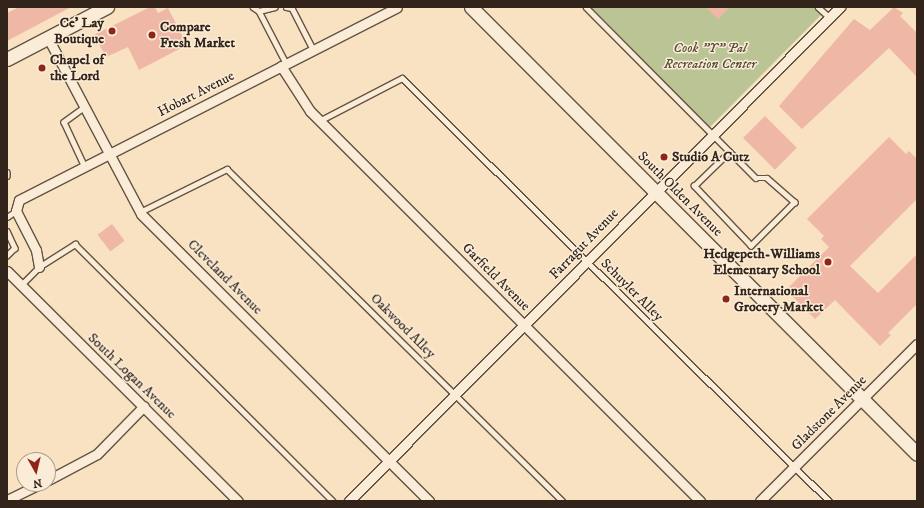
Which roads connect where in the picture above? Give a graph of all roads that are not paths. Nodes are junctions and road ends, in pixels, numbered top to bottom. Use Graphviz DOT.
graph roads {
  1 [pos="107,7"];
  2 [pos="253,7"];
  3 [pos="275,7"];
  4 [pos="286,7"];
  5 [pos="397,7"];
  6 [pos="470,7"];
  7 [pos="586,7"];
  8 [pos="818,7"];
  9 [pos="840,7"];
  10 [pos="91,10"];
  11 [pos="259,11"];
  12 [pos="829,18"];
  13 [pos="48,38"];
  14 [pos="313,49"];
  15 [pos="7,59"];
  16 [pos="284,65"];
  17 [pos="85,107"];
  18 [pos="319,121"];
  19 [pos="714,134"];
  20 [pos="730,152"];
  21 [pos="109,155"];
  22 [pos="86,167"];
  23 [pos="655,192"];
  24 [pos="16,211"];
  25 [pos="140,212"];
  26 [pos="7,217"];
  27 [pos="7,231"];
  28 [pos="7,256"];
  29 [pos="588,261"];
  30 [pos="39,267"];
  31 [pos="7,271"];
  32 [pos="22,285"];
  33 [pos="525,325"];
  34 [pos="917,344"];
  35 [pos="457,396"];
  36 [pos="862,399"];
  37 [pos="144,406"];
  38 [pos="917,454"];
  39 [pos="389,460"];
  40 [pos="794,467"];
  41 [pos="56,476"];
  42 [pos="24,492"];
  43 [pos="7,500"];
  44 [pos="238,501"];
  45 [pos="334,501"];
  46 [pos="349,501"];
  47 [pos="429,501"];
  48 [pos="562,501"];
  49 [pos="700,501"];
  50 [pos="760,501"];
  51 [pos="828,501"];
  1 -- 10 [label="main road"];
  2 -- 11 [label="lane"];
  3 -- 11 [label="lane"];
  4 -- 14 [label="lane"];
  5 -- 14 [label="street, Hobart Avenue"];
  6 -- 23 [label="main road, South Olden Avenue"];
  7 -- 19 [label="lane"];
  8 -- 12 [label="lane"];
  9 -- 12 [label="street, Farragut Avenue"];
  10 -- 13 [label="main road"];
  11 -- 16 [label="lane"];
  12 -- 19 [label="street, Farragut Avenue"];
  13 -- 15 [label="main road"];
  13 -- 17 [label="street, Cleveland Avenue"];
  14 -- 16 [label="street, Hobart Avenue"];
  16 -- 18 [label="street, Garfield Avenue"];
  16 -- 21 [label="street, Hobart Avenue"];
  17 -- 21 [label="street, Cleveland Avenue"];
  17 -- 22 [label="lane"];
  18 -- 29 [label="lane, Schuyler Alley"];
  18 -- 33 [label="street, Garfield Avenue"];
  19 -- 20 [label="lane"];
  19 -- 23 [label="street, Farragut Avenue"];
  20 -- 20 [label="lane"];
  21 -- 22 [label="street, Hobart Avenue"];
  21 -- 25 [label="street, Cleveland Avenue"];
  22 -- 24 [label="street, Hobart Avenue"];
  23 -- 29 [label="street, Farragut Avenue"];
  23 -- 36 [label="main road, South Olden Avenue"];
  24 -- 26 [label="lane"];
  24 -- 30 [label="street"];
  25 -- 35 [label="lane, Oakwood Alley"];
  25 -- 39 [label="street, Cleveland Avenue"];
  27 -- 28 [label="lane"];
  29 -- 33 [label="street, Farragut Avenue"];
  29 -- 40 [label="lane, Schuyler Alley"];
  30 -- 32 [label="lane"];
  30 -- 45 [label="lane"];
  31 -- 32 [label="street, South Logan Avenue"];
  32 -- 37 [label="street, South Logan Avenue"];
  33 -- 35 [label="street, Farragut Avenue"];
  33 -- 49 [label="street, Garfield Avenue"];
  34 -- 36 [label="street, Gladstone Avenue"];
  35 -- 39 [label="street, Farragut Avenue"];
  35 -- 48 [label="lane, Oakwood Alley"];
  36 -- 38 [label="main road, South Olden Avenue"];
  36 -- 40 [label="street, Gladstone Avenue"];
  37 -- 41 [label="street"];
  37 -- 44 [label="street, South Logan Avenue"];
  39 -- 46 [label="street, Farragut Avenue"];
  39 -- 47 [label="street, Cleveland Avenue"];
  40 -- 50 [label="street, Gladstone Avenue"];
  40 -- 51 [label="lane, Schuyler Alley"];
  42 -- 43 [label="street"];
}
